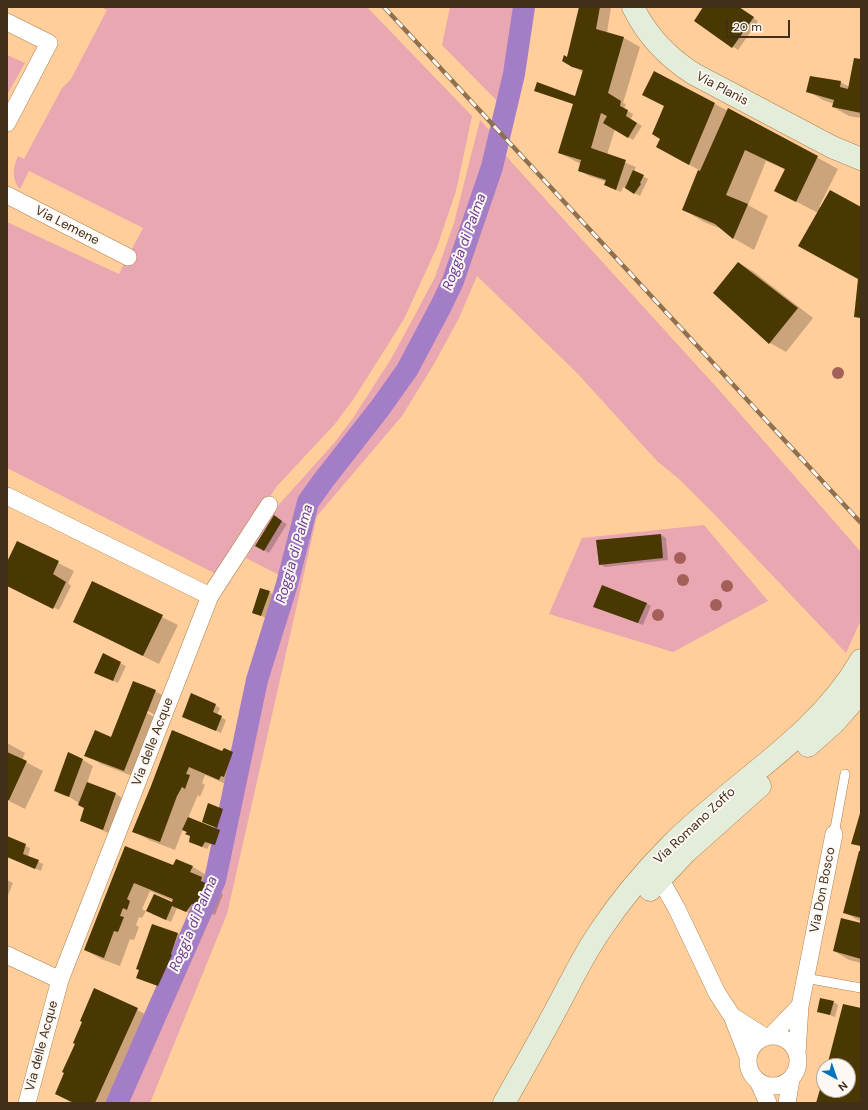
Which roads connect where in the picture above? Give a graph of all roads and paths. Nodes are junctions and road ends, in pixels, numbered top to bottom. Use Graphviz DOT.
graph roads {
  1 [pos="633,7"];
  2 [pos="7,22"];
  3 [pos="7,123"];
  4 [pos="832,147"];
  5 [pos="861,159"];
  6 [pos="861,168"];
  7 [pos="7,195"];
  8 [pos="128,257"];
  9 [pos="7,496"];
  10 [pos="269,505"];
  11 [pos="210,596"];
  12 [pos="861,660"];
  13 [pos="861,692"];
  14 [pos="845,774"];
  15 [pos="834,834"];
  16 [pos="656,872"];
  17 [pos="7,955"];
  18 [pos="805,978"];
  19 [pos="60,980"];
  20 [pos="861,988"];
  21 [pos="800,1006"];
  22 [pos="732,1016"];
  23 [pos="768,1036"];
  24 [pos="797,1053"];
  25 [pos="748,1058"];
  26 [pos="791,1079"];
  27 [pos="758,1081"];
  28 [pos="27,1103"];
  29 [pos="504,1103"];
  30 [pos="768,1103"];
  31 [pos="787,1103"];
  1 -- 4 [label="street, Via Planis"];
  2 -- 3 [label="street"];
  4 -- 5 [label="street, Via Planis"];
  4 -- 6 [label="street, Via Planis"];
  7 -- 8 [label="street, Via Lemene"];
  9 -- 11 [label="street"];
  10 -- 11 [label="street, Via delle Acque"];
  11 -- 19 [label="street, Via delle Acque"];
  12 -- 16 [label="street, Via Romano Zoffo"];
  13 -- 16 [label="street, Via Romano Zoffo"];
  14 -- 15 [label="lane, Via Don Bosco"];
  15 -- 18 [label="street, Via Don Bosco"];
  16 -- 22 [label="street"];
  16 -- 29 [label="street, Via Romano Zoffo"];
  17 -- 19 [label="street"];
  18 -- 20 [label="lane"];
  18 -- 21 [label="street, Via Don Bosco"];
  19 -- 28 [label="street, Via delle Acque"];
  21 -- 23 [label="street"];
  21 -- 24 [label="street, Via Don Bosco"];
  22 -- 23 [label="street"];
  22 -- 25 [label="street"];
  23 -- 24 [label="street"];
  23 -- 25 [label="street"];
  24 -- 26 [label="street, Via Don Bosco"];
  25 -- 27 [label="street"];
  26 -- 27 [label="street"];
  26 -- 31 [label="street, Via Don Bosco"];
  27 -- 30 [label="street"];
}
